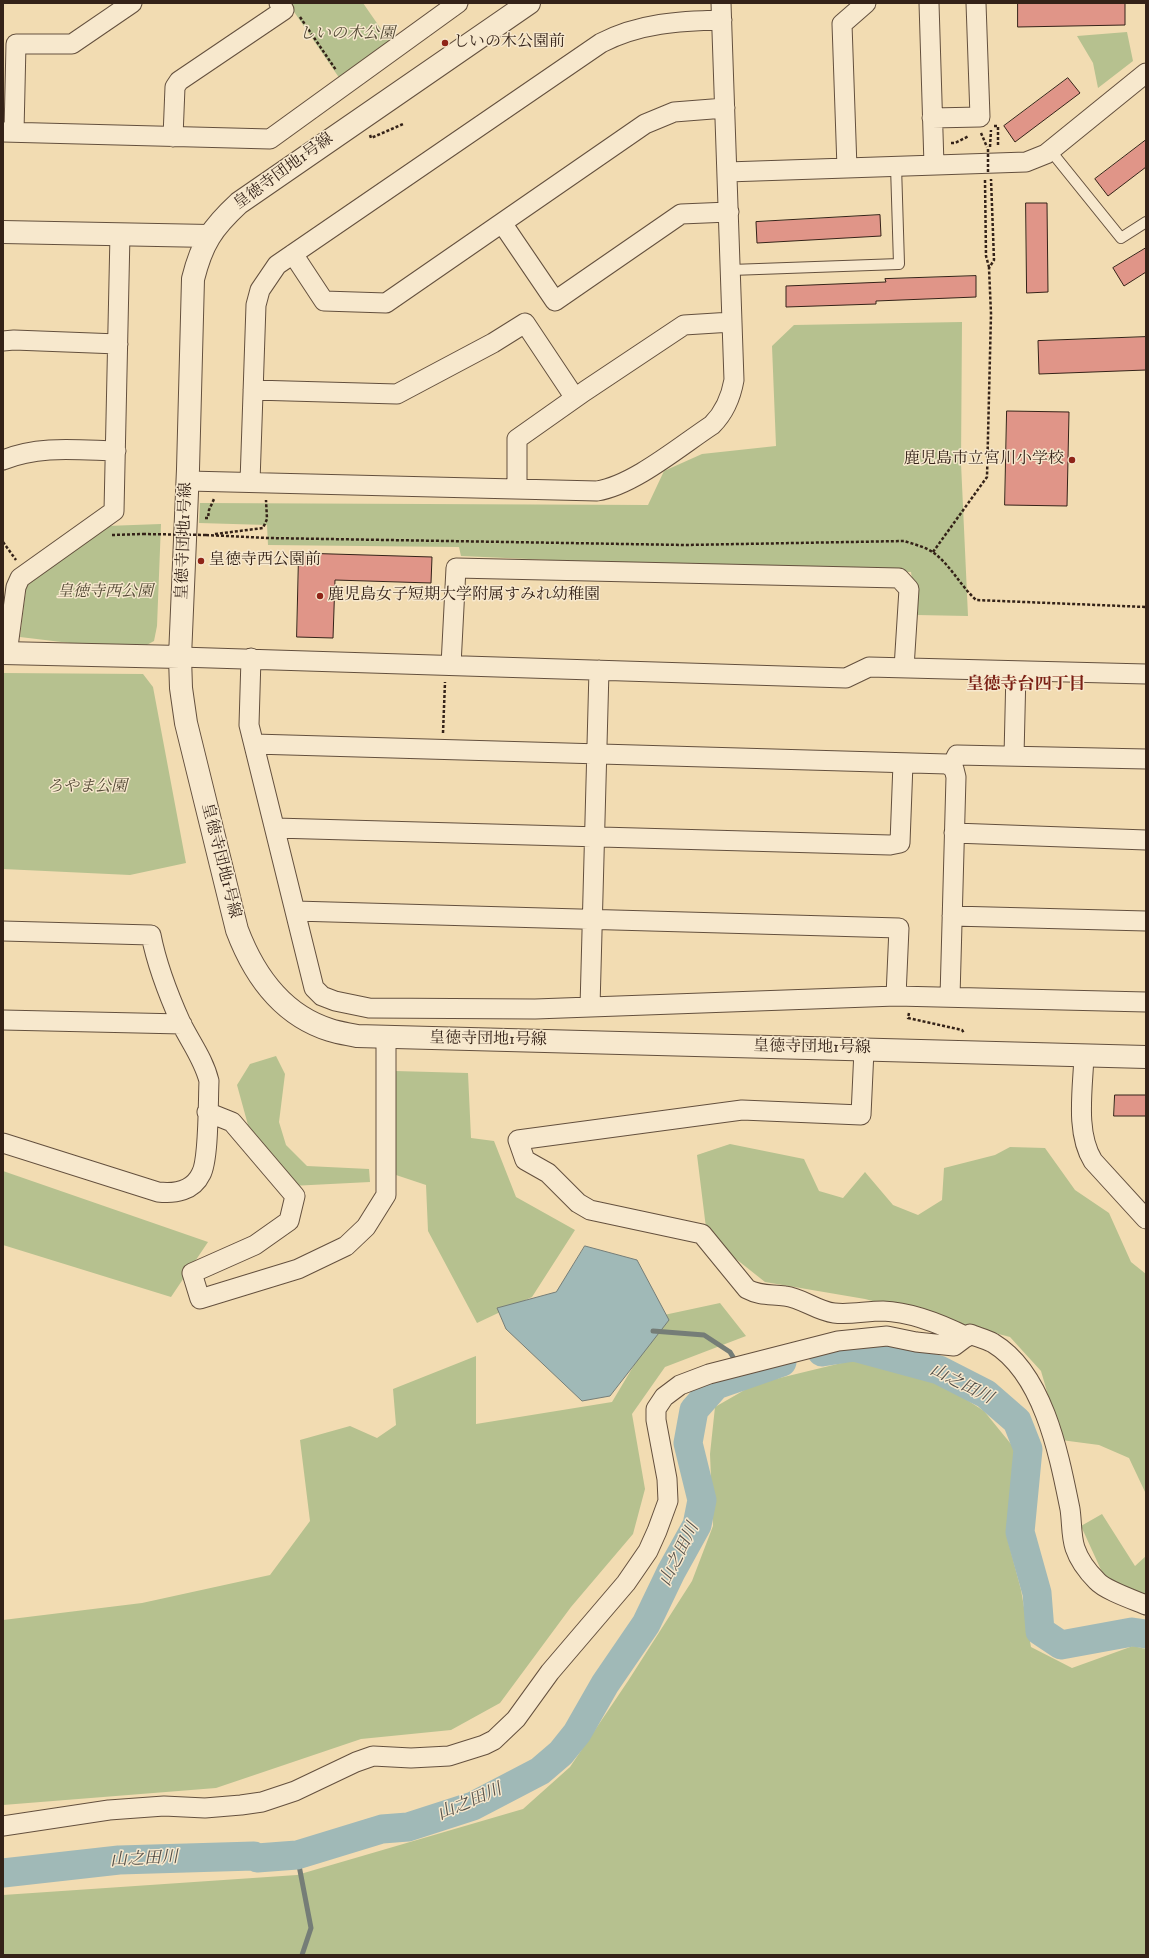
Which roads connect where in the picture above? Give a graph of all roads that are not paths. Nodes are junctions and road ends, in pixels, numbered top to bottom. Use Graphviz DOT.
graph roads {
  1 [pos="132,3"];
  2 [pos="279,3"];
  3 [pos="458,3"];
  4 [pos="529,3"];
  5 [pos="866,3"];
  6 [pos="928,3"];
  7 [pos="976,3"];
  8 [pos="721,11"];
  9 [pos="1146,73"];
  10 [pos="725,108"];
  11 [pos="932,118"];
  12 [pos="9,132"];
  13 [pos="173,137"];
  14 [pos="1050,150"];
  15 [pos="934,165"];
  16 [pos="896,166"];
  17 [pos="847,168"];
  18 [pos="727,172"];
  19 [pos="728,212"];
  20 [pos="1146,222"];
  21 [pos="502,223"];
  22 [pos="3,232"];
  23 [pos="120,234"];
  24 [pos="209,236"];
  25 [pos="293,254"];
  26 [pos="731,270"];
  27 [pos="732,322"];
  28 [pos="3,341"];
  29 [pos="118,344"];
  30 [pos="253,390"];
  31 [pos="575,398"];
  32 [pos="116,451"];
  33 [pos="3,460"];
  34 [pos="188,480"];
  35 [pos="250,482"];
  36 [pos="517,489"];
  37 [pos="5,654"];
  38 [pos="180,657"];
  39 [pos="251,658"];
  40 [pos="448,665"];
  41 [pos="904,668"];
  42 [pos="599,670"];
  43 [pos="1016,671"];
  44 [pos="1146,674"];
  45 [pos="254,744"];
  46 [pos="597,754"];
  47 [pos="1014,756"];
  48 [pos="1146,759"];
  49 [pos="902,763"];
  50 [pos="951,767"];
  51 [pos="275,828"];
  52 [pos="954,833"];
  53 [pos="595,837"];
  54 [pos="1146,840"];
  55 [pos="295,911"];
  56 [pos="952,916"];
  57 [pos="593,919"];
  58 [pos="1146,921"];
  59 [pos="3,932"];
  60 [pos="950,998"];
  61 [pos="903,1001"];
  62 [pos="1146,1002"];
  63 [pos="590,1007"];
  64 [pos="3,1020"];
  65 [pos="182,1024"];
  66 [pos="386,1038"];
  67 [pos="864,1050"];
  68 [pos="1084,1055"];
  69 [pos="1146,1056"];
  70 [pos="207,1112"];
  71 [pos="3,1143"];
  72 [pos="1146,1219"];
  73 [pos="967,1337"];
  74 [pos="1146,1605"];
  75 [pos="3,1826"];
  1 -- 12 [label="street"];
  2 -- 13 [label="street"];
  3 -- 13 [label="street"];
  4 -- 24 [label="street, 皇徳寺団地1号線"];
  5 -- 17 [label="street"];
  6 -- 11 [label="street"];
  7 -- 11 [label="street"];
  8 -- 10 [label="street"];
  8 -- 25 [label="street"];
  9 -- 14 [label="street"];
  10 -- 18 [label="street"];
  10 -- 21 [label="street"];
  11 -- 15 [label="street"];
  12 -- 13 [label="street"];
  14 -- 15 [label="street"];
  14 -- 20 [label="lane"];
  15 -- 16 [label="street"];
  16 -- 17 [label="street"];
  16 -- 26 [label="lane"];
  17 -- 18 [label="street"];
  18 -- 19 [label="street"];
  19 -- 21 [label="street"];
  19 -- 26 [label="street"];
  21 -- 25 [label="street"];
  22 -- 23 [label="street"];
  23 -- 24 [label="street"];
  23 -- 29 [label="street"];
  24 -- 34 [label="street, 皇徳寺団地1号線"];
  25 -- 30 [label="street"];
  26 -- 27 [label="street"];
  27 -- 31 [label="street"];
  27 -- 36 [label="street"];
  28 -- 29 [label="street"];
  29 -- 32 [label="street"];
  30 -- 31 [label="street"];
  30 -- 35 [label="street"];
  31 -- 36 [label="street"];
  32 -- 33 [label="street"];
  32 -- 37 [label="street"];
  34 -- 35 [label="street"];
  34 -- 38 [label="street, 皇徳寺団地1号線"];
  35 -- 36 [label="street"];
  37 -- 38 [label="street"];
  38 -- 39 [label="street"];
  38 -- 66 [label="street, 皇徳寺団地1号線"];
  39 -- 40 [label="street"];
  39 -- 45 [label="street"];
  40 -- 41 [label="street"];
  40 -- 42 [label="street"];
  41 -- 42 [label="street"];
  41 -- 43 [label="street"];
  42 -- 46 [label="street"];
  43 -- 44 [label="street"];
  43 -- 47 [label="street"];
  45 -- 46 [label="street"];
  45 -- 51 [label="street"];
  46 -- 49 [label="street"];
  46 -- 53 [label="street"];
  47 -- 48 [label="street"];
  47 -- 50 [label="street"];
  49 -- 50 [label="street"];
  49 -- 53 [label="street"];
  50 -- 52 [label="street"];
  51 -- 53 [label="street"];
  51 -- 55 [label="street"];
  52 -- 54 [label="street"];
  52 -- 56 [label="street"];
  53 -- 57 [label="street"];
  55 -- 57 [label="street"];
  55 -- 63 [label="street"];
  56 -- 58 [label="street"];
  56 -- 60 [label="street"];
  57 -- 61 [label="street"];
  57 -- 63 [label="street"];
  59 -- 65 [label="street"];
  60 -- 61 [label="street"];
  60 -- 62 [label="street"];
  61 -- 63 [label="street"];
  64 -- 65 [label="street"];
  65 -- 70 [label="street"];
  66 -- 67 [label="street, 皇徳寺団地1号線"];
  66 -- 70 [label="street"];
  67 -- 68 [label="street, 皇徳寺団地1号線"];
  67 -- 73 [label="street"];
  68 -- 69 [label="street, 皇徳寺団地1号線"];
  68 -- 72 [label="street"];
  70 -- 71 [label="street"];
  73 -- 74 [label="street"];
  73 -- 75 [label="street"];
}
